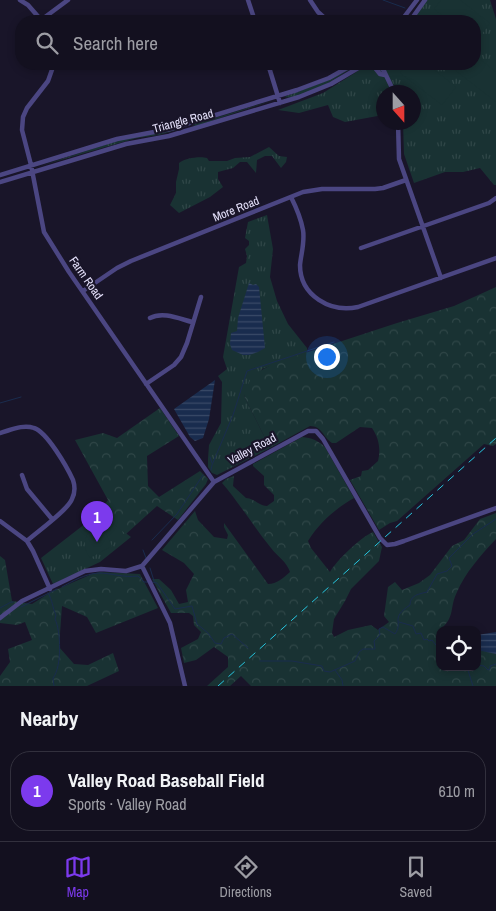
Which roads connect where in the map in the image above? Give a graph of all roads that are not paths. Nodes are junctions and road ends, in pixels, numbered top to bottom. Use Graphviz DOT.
graph roads {
  1 [pos="20,0"];
  2 [pos="68,0"];
  3 [pos="248,0"];
  4 [pos="310,0"];
  5 [pos="417,0"];
  6 [pos="425,0"];
  7 [pos="37,15"];
  8 [pos="49,15"];
  9 [pos="253,15"];
  10 [pos="321,15"];
  11 [pos="406,15"];
  12 [pos="414,15"];
  13 [pos="52,70"];
  14 [pos="270,70"];
  15 [pos="343,70"];
  16 [pos="355,70"];
  17 [pos="377,70"];
  18 [pos="383,70"];
  19 [pos="385,75"];
  20 [pos="390,85"];
  21 [pos="278,96"];
  22 [pos="280,102"];
  23 [pos="398,130"];
  24 [pos="31,165"];
  25 [pos="32,172"];
  26 [pos="0,175"];
  27 [pos="406,180"];
  28 [pos="0,182"];
  29 [pos="291,197"];
  30 [pos="496,198"];
  31 [pos="423,226"];
  32 [pos="361,248"];
  33 [pos="496,258"];
  34 [pos="441,278"];
  35 [pos="83,291"];
  36 [pos="201,297"];
  37 [pos="150,318"];
  38 [pos="192,322"];
  39 [pos="146,384"];
  40 [pos="0,433"];
  41 [pos="22,475"];
  42 [pos="214,482"];
  43 [pos="496,508"];
  44 [pos="52,519"];
  45 [pos="0,521"];
  46 [pos="27,541"];
  47 [pos="142,566"];
  48 [pos="50,588"];
  49 [pos="0,618"];
  50 [pos="185,686"];
  1 -- 7 [label="street"];
  2 -- 8 [label="street"];
  3 -- 9 [label="street"];
  4 -- 10 [label="street"];
  5 -- 11 [label="street"];
  6 -- 12 [label="street"];
  13 -- 24 [label="street, Farm Road"];
  14 -- 21 [label="street"];
  15 -- 21 [label="street, Triangle Road"];
  16 -- 22 [label="street, Triangle Road"];
  17 -- 19 [label="street"];
  18 -- 19 [label="street"];
  19 -- 20 [label="street"];
  21 -- 22 [label="street"];
  21 -- 24 [label="street, Triangle Road"];
  22 -- 25 [label="street, Triangle Road"];
  23 -- 27 [label="street"];
  24 -- 25 [label="street, Farm Road"];
  24 -- 26 [label="street, Triangle Road"];
  25 -- 28 [label="street, Triangle Road"];
  25 -- 35 [label="street, Farm Road"];
  27 -- 29 [label="street, More Road"];
  27 -- 31 [label="street"];
  29 -- 34 [label="street"];
  29 -- 35 [label="street, More Road"];
  30 -- 31 [label="street"];
  31 -- 32 [label="street"];
  31 -- 34 [label="street"];
  33 -- 34 [label="street"];
  35 -- 39 [label="street, Farm Road"];
  36 -- 38 [label="street"];
  37 -- 38 [label="street"];
  38 -- 39 [label="street"];
  39 -- 42 [label="street, Farm Road"];
  40 -- 44 [label="street"];
  41 -- 44 [label="street"];
  42 -- 43 [label="street, Valley Road"];
  42 -- 47 [label="street, Valley Road"];
  44 -- 46 [label="street"];
  45 -- 46 [label="street"];
  46 -- 48 [label="street"];
  47 -- 48 [label="street"];
  47 -- 50 [label="street"];
  48 -- 49 [label="street"];
}
